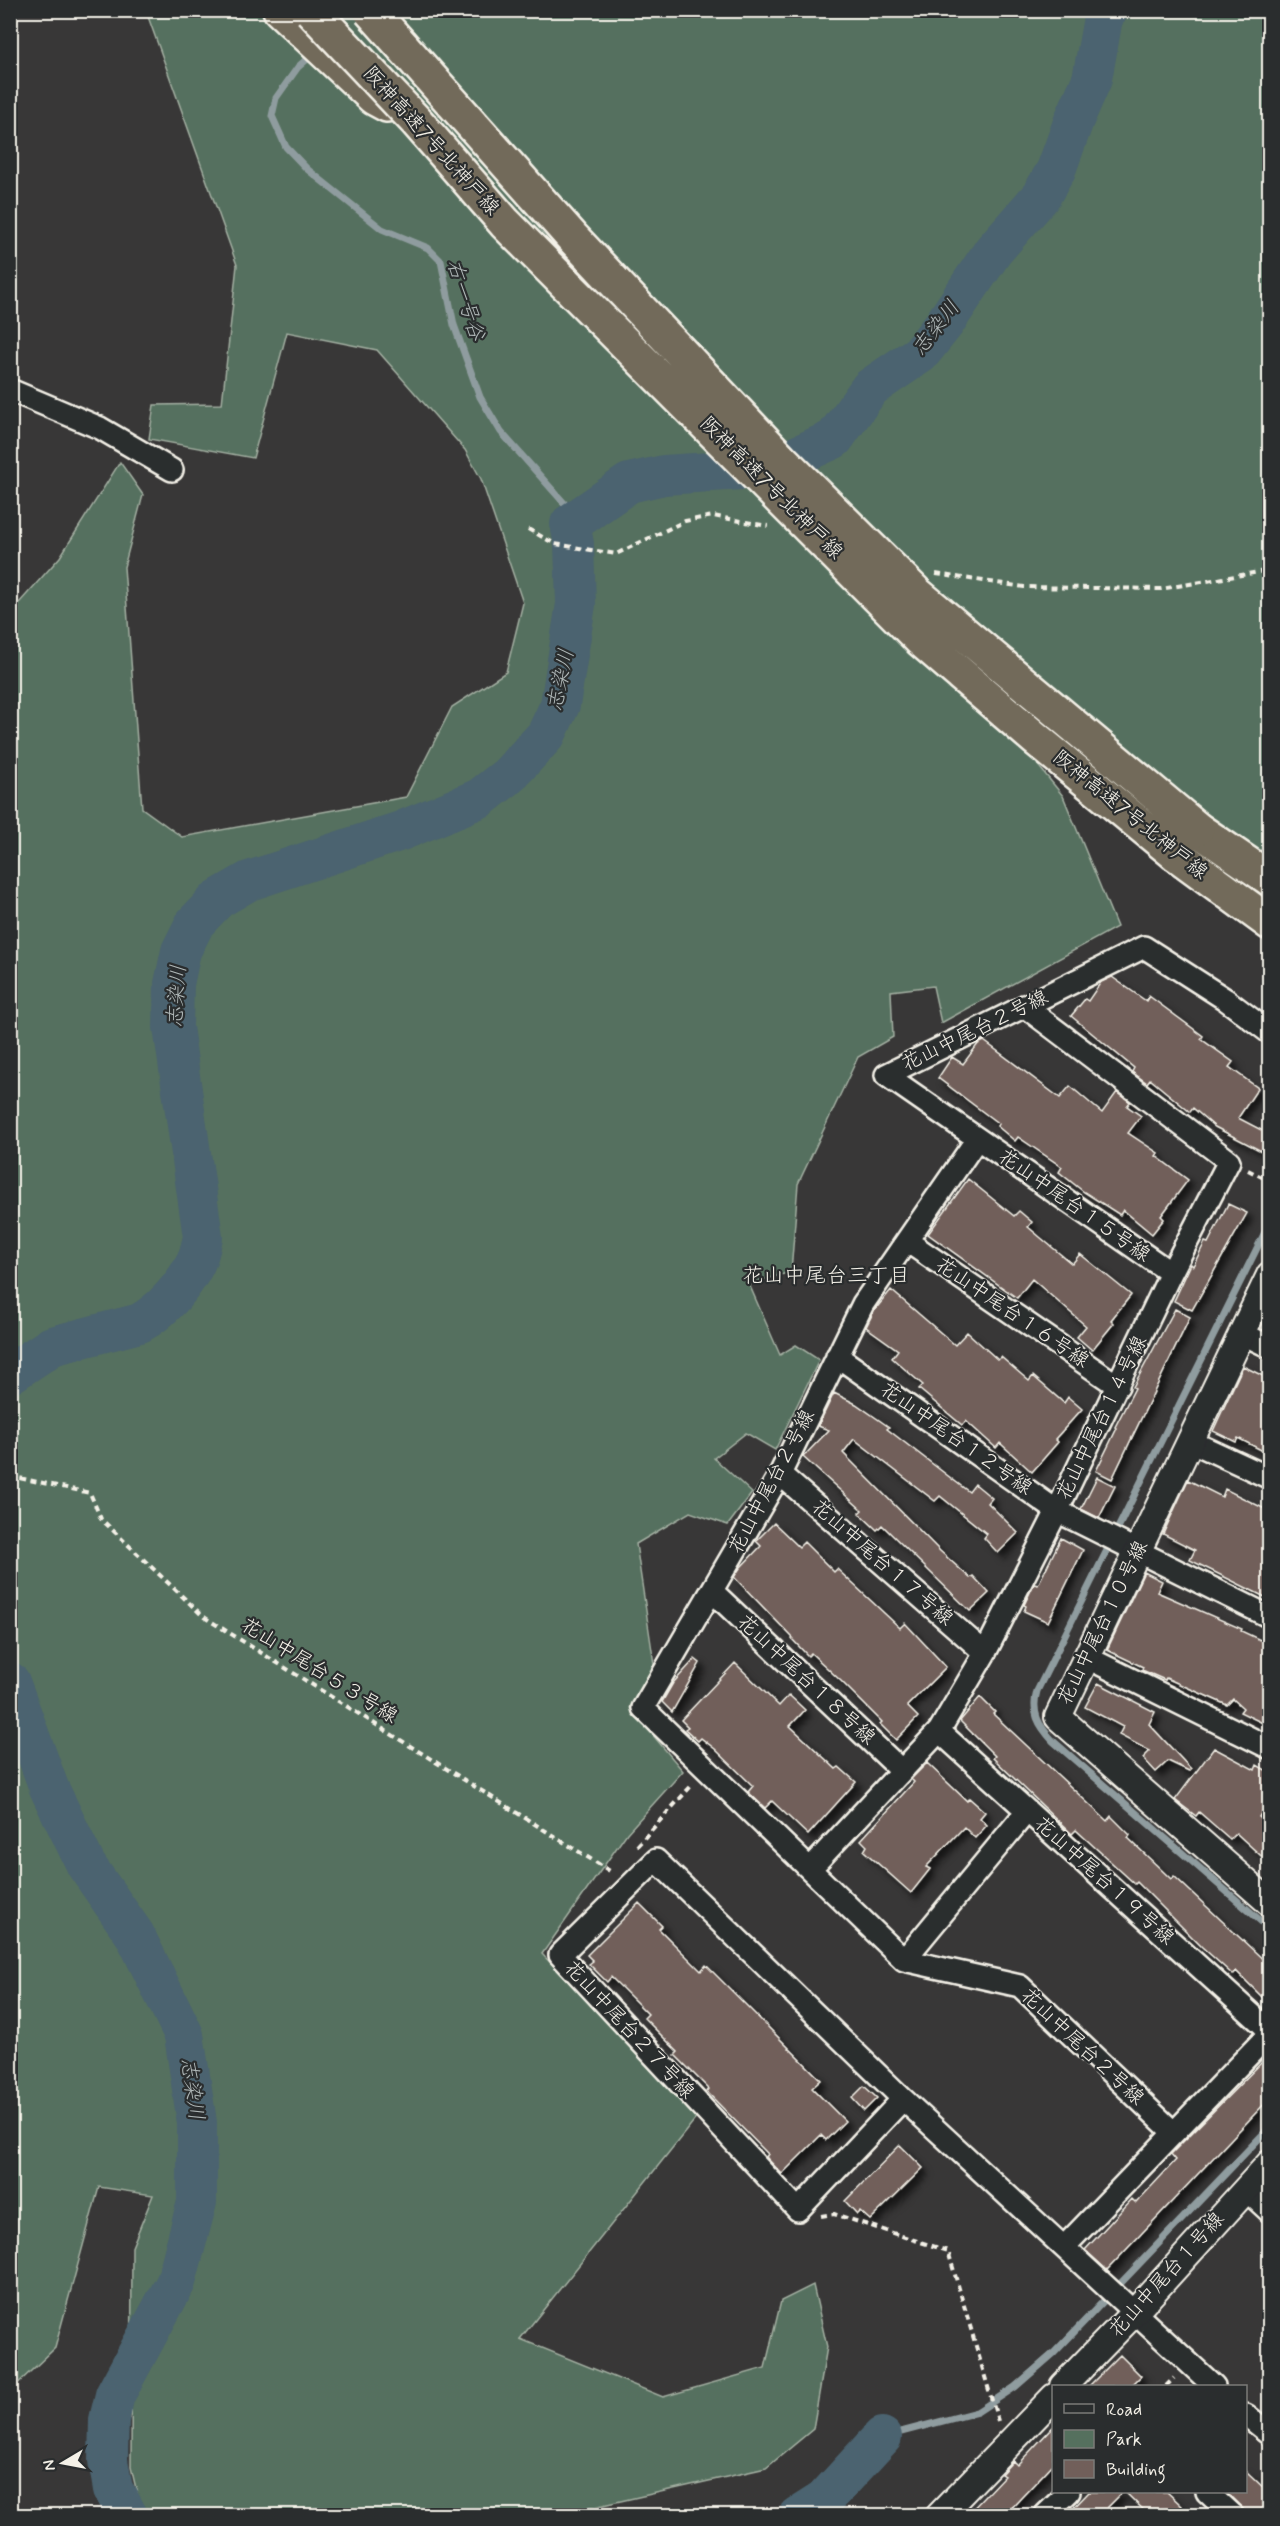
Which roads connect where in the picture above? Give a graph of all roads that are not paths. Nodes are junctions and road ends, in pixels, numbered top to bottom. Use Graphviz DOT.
graph roads {
  1 [pos="280,10"];
  2 [pos="311,10"];
  3 [pos="370,10"];
  4 [pos="392,10"];
  5 [pos="432,79"];
  6 [pos="417,122"];
  7 [pos="10,390"];
  8 [pos="172,470"];
  9 [pos="1269,879"];
  10 [pos="1269,923"];
  11 [pos="1024,1006"];
  12 [pos="1269,1033"];
  13 [pos="977,1139"];
  14 [pos="907,1241"];
  15 [pos="1172,1273"];
  16 [pos="1269,1275"];
  17 [pos="1242,1333"];
  18 [pos="1269,1347"];
  19 [pos="837,1356"];
  20 [pos="1118,1386"];
  21 [pos="1190,1441"];
  22 [pos="780,1474"];
  23 [pos="1269,1478"];
  24 [pos="1058,1511"];
  25 [pos="1132,1549"];
  26 [pos="712,1591"];
  27 [pos="1269,1617"];
  28 [pos="984,1653"];
  29 [pos="1086,1657"];
  30 [pos="939,1731"];
  31 [pos="1269,1748"];
  32 [pos="901,1770"];
  33 [pos="1027,1811"];
  34 [pos="810,1869"];
  35 [pos="1269,1903"];
  36 [pos="904,1960"];
  37 [pos="1269,2032"];
  38 [pos="903,2099"];
  39 [pos="1173,2132"];
  40 [pos="1269,2163"];
  41 [pos="1245,2190"];
  42 [pos="1269,2212"];
  43 [pos="1064,2247"];
  44 [pos="1128,2309"];
  45 [pos="1064,2385"];
  46 [pos="1213,2385"];
  47 [pos="1052,2398"];
  48 [pos="1247,2417"];
  49 [pos="1269,2434"];
  50 [pos="1068,2493"];
  51 [pos="1208,2493"];
  52 [pos="1045,2515"];
  53 [pos="939,2516"];
  54 [pos="1233,2516"];
  1 -- 6 [label="highway, bridge"];
  2 -- 6 [label="highway, 阪神高速7号北神戸線, bridge"];
  3 -- 5 [label="highway, 阪神高速7号北神戸線, bridge"];
  4 -- 5 [label="highway, bridge"];
  5 -- 9 [label="highway, 阪神高速7号北神戸線, bridge"];
  6 -- 10 [label="highway, 阪神高速7号北神戸線, bridge"];
  7 -- 8 [label="street"];
  11 -- 12 [label="street, 花山中尾台２号線"];
  11 -- 13 [label="street, 花山中尾台２号線"];
  11 -- 15 [label="street, 花山中尾台１４号線"];
  13 -- 14 [label="street, 花山中尾台２号線"];
  13 -- 15 [label="street, 花山中尾台１５号線"];
  14 -- 19 [label="street, 花山中尾台２号線"];
  14 -- 20 [label="street, 花山中尾台１６号線"];
  15 -- 20 [label="street, 花山中尾台１４号線"];
  16 -- 17 [label="street, 花山中尾台１０号線"];
  17 -- 18 [label="street"];
  17 -- 21 [label="street, 花山中尾台１０号線"];
  19 -- 22 [label="street, 花山中尾台２号線"];
  19 -- 24 [label="street, 花山中尾台１２号線"];
  20 -- 24 [label="street, 花山中尾台１４号線"];
  21 -- 23 [label="street"];
  21 -- 25 [label="street, 花山中尾台１０号線"];
  22 -- 26 [label="street, 花山中尾台２号線"];
  22 -- 28 [label="street, 花山中尾台１７号線"];
  24 -- 25 [label="street, 花山中尾台１２号線"];
  24 -- 28 [label="street, 花山中尾台１４号線"];
  25 -- 27 [label="street, 花山中尾台１２号線"];
  25 -- 29 [label="street, 花山中尾台１０号線"];
  26 -- 32 [label="street, 花山中尾台１８号線"];
  26 -- 34 [label="street, 花山中尾台２号線"];
  28 -- 30 [label="street, 花山中尾台１４号線"];
  29 -- 31 [label="street"];
  29 -- 35 [label="street, 花山中尾台１０号線"];
  30 -- 32 [label="street, 花山中尾台１４号線"];
  30 -- 33 [label="street, 花山中尾台１９号線"];
  32 -- 34 [label="street, 花山中尾台１４号線"];
  33 -- 36 [label="street"];
  33 -- 37 [label="street, 花山中尾台１９号線"];
  34 -- 36 [label="street, 花山中尾台２号線"];
  36 -- 39 [label="street, 花山中尾台２号線"];
  37 -- 39 [label="street, 花山中尾台１９号線"];
  38 -- 38 [label="street, 花山中尾台２７号線"];
  38 -- 43 [label="street, 花山中尾台２７号線"];
  39 -- 43 [label="street, 花山中尾台１９号線"];
  40 -- 41 [label="street, 花山中尾台１号線"];
  41 -- 42 [label="street"];
  41 -- 44 [label="street, 花山中尾台１号線"];
  43 -- 44 [label="street, 花山中尾台２７号線"];
  44 -- 45 [label="street, 花山中尾台１号線"];
  44 -- 46 [label="street, 花山中尾台２７号線"];
  47 -- 53 [label="street"];
  48 -- 49 [label="street"];
  50 -- 52 [label="street"];
  51 -- 54 [label="street"];
}
